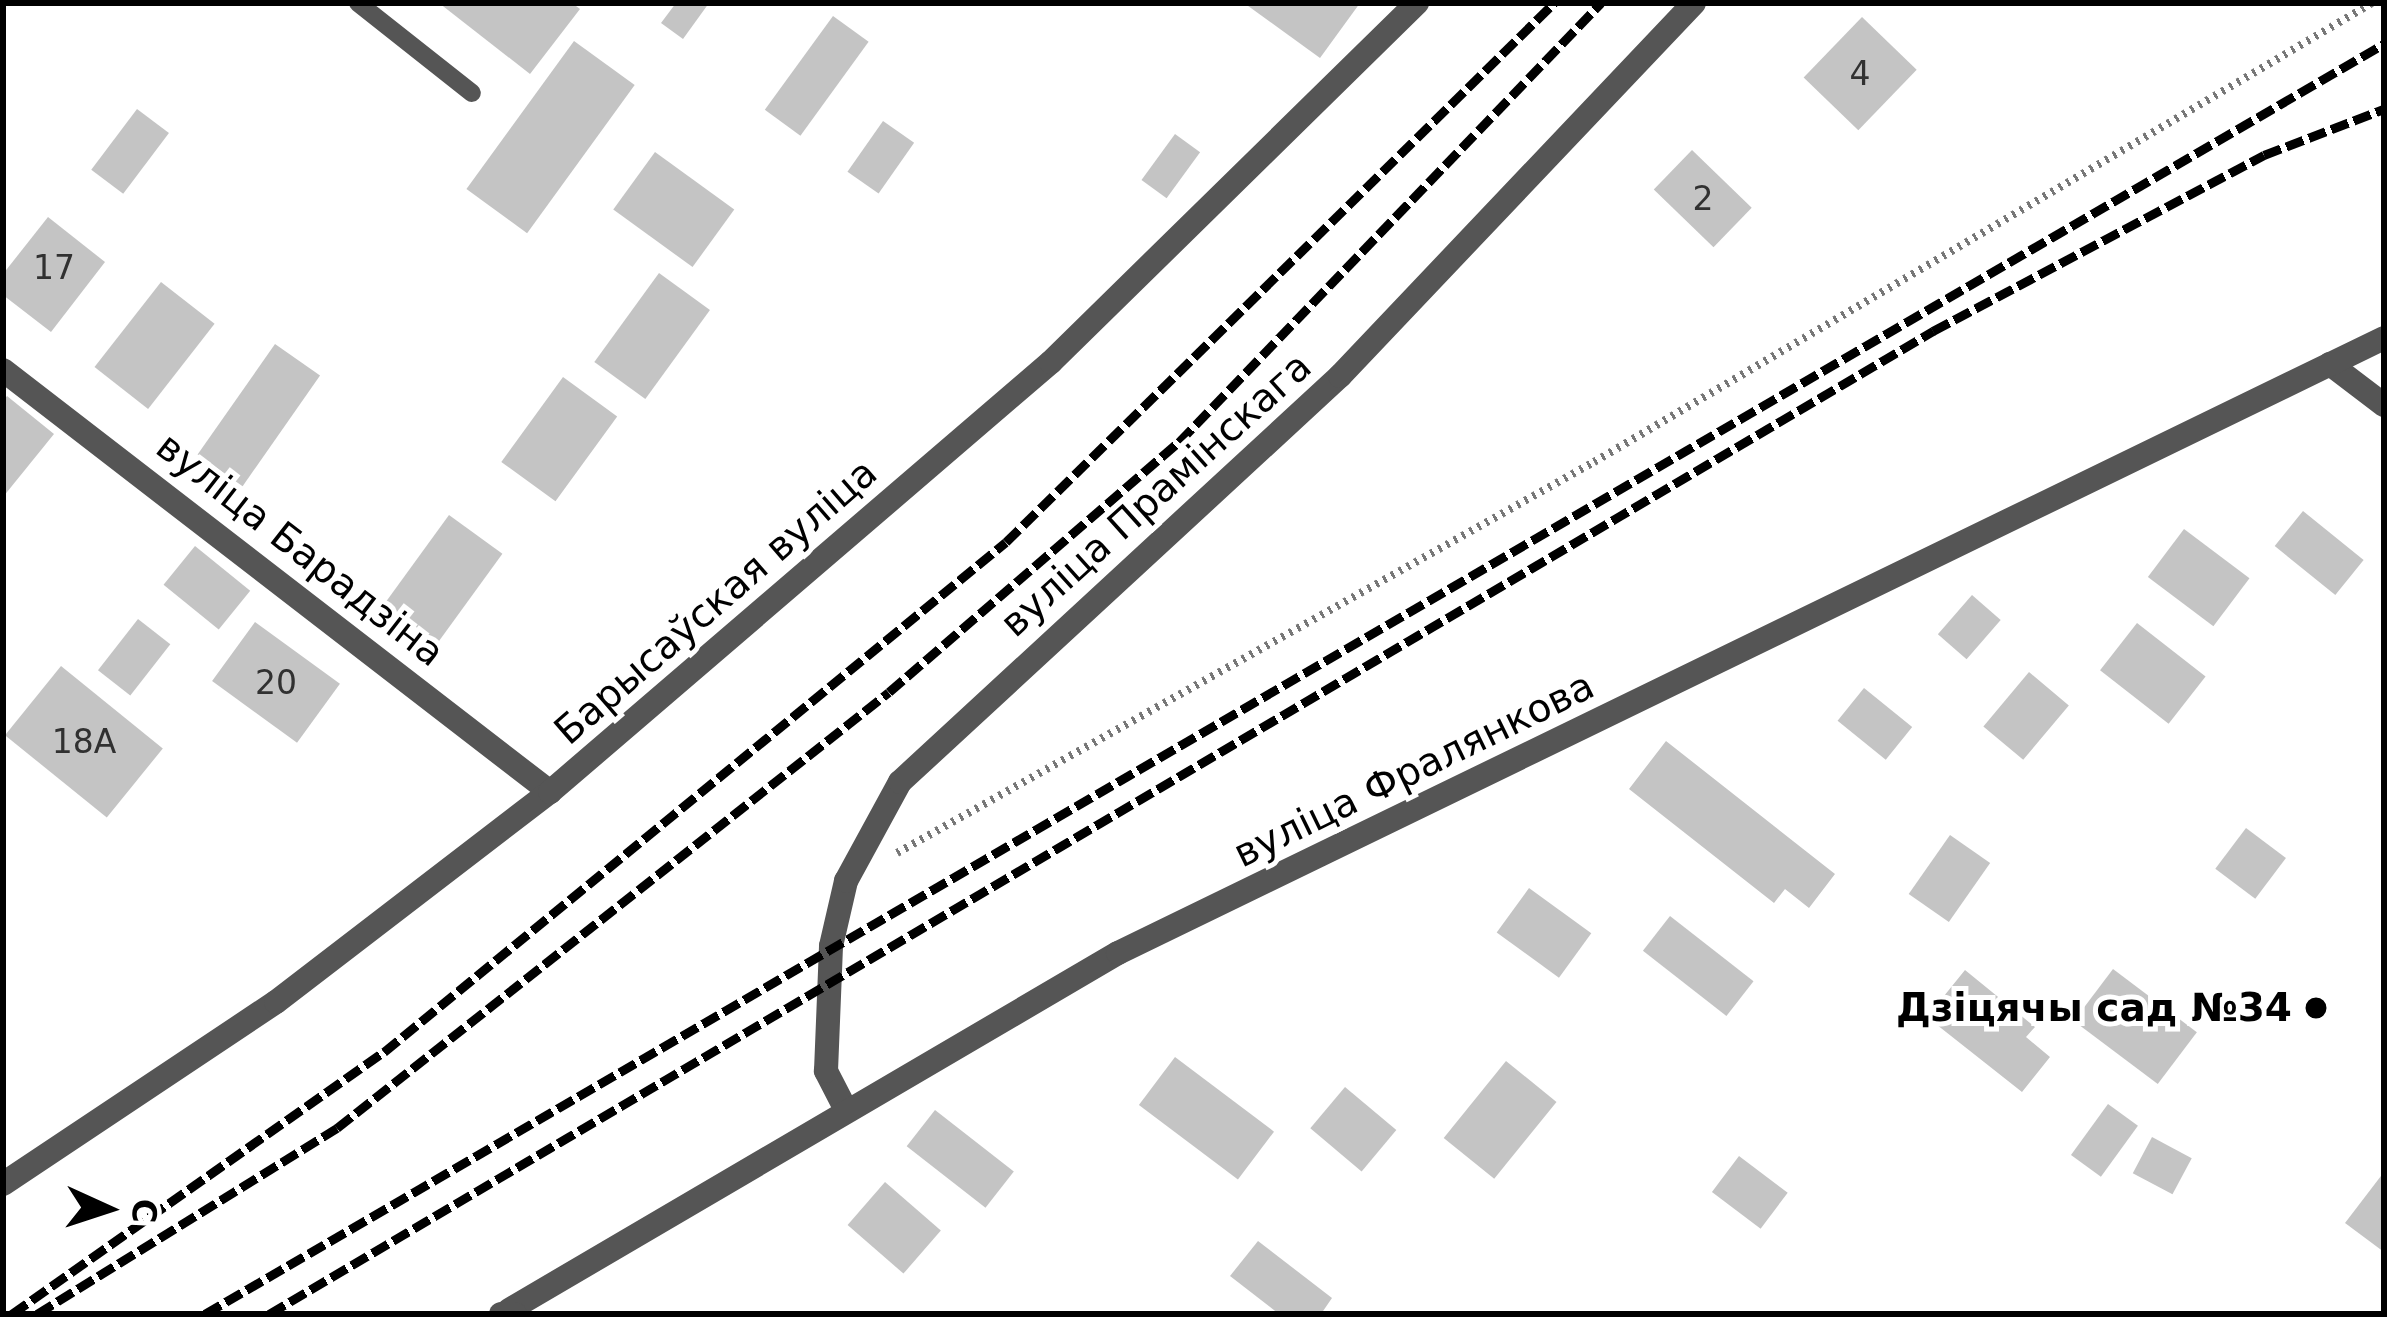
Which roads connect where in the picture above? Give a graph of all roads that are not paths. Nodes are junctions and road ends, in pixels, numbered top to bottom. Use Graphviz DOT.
graph roads {
  1 [pos="358,3"];
  2 [pos="1417,3"];
  3 [pos="1694,3"];
  4 [pos="472,93"];
  5 [pos="2384,338"];
  6 [pos="2330,364"];
  7 [pos="3,370"];
  8 [pos="2384,405"];
  9 [pos="550,792"];
  10 [pos="845,1108"];
  11 [pos="3,1184"];
  12 [pos="509,1312"];
  1 -- 4 [label="lane"];
  2 -- 9 [label="street, Барысаўская вуліца"];
  3 -- 10 [label="street, вуліца Прамінскага"];
  5 -- 6 [label="street, вуліца Фралянкова"];
  6 -- 8 [label="street"];
  6 -- 10 [label="street, вуліца Фралянкова"];
  7 -- 9 [label="street, вуліца Барадзіна"];
  9 -- 11 [label="street, Барысаўская вуліца"];
  10 -- 12 [label="street, вуліца Фралянкова"];
}
